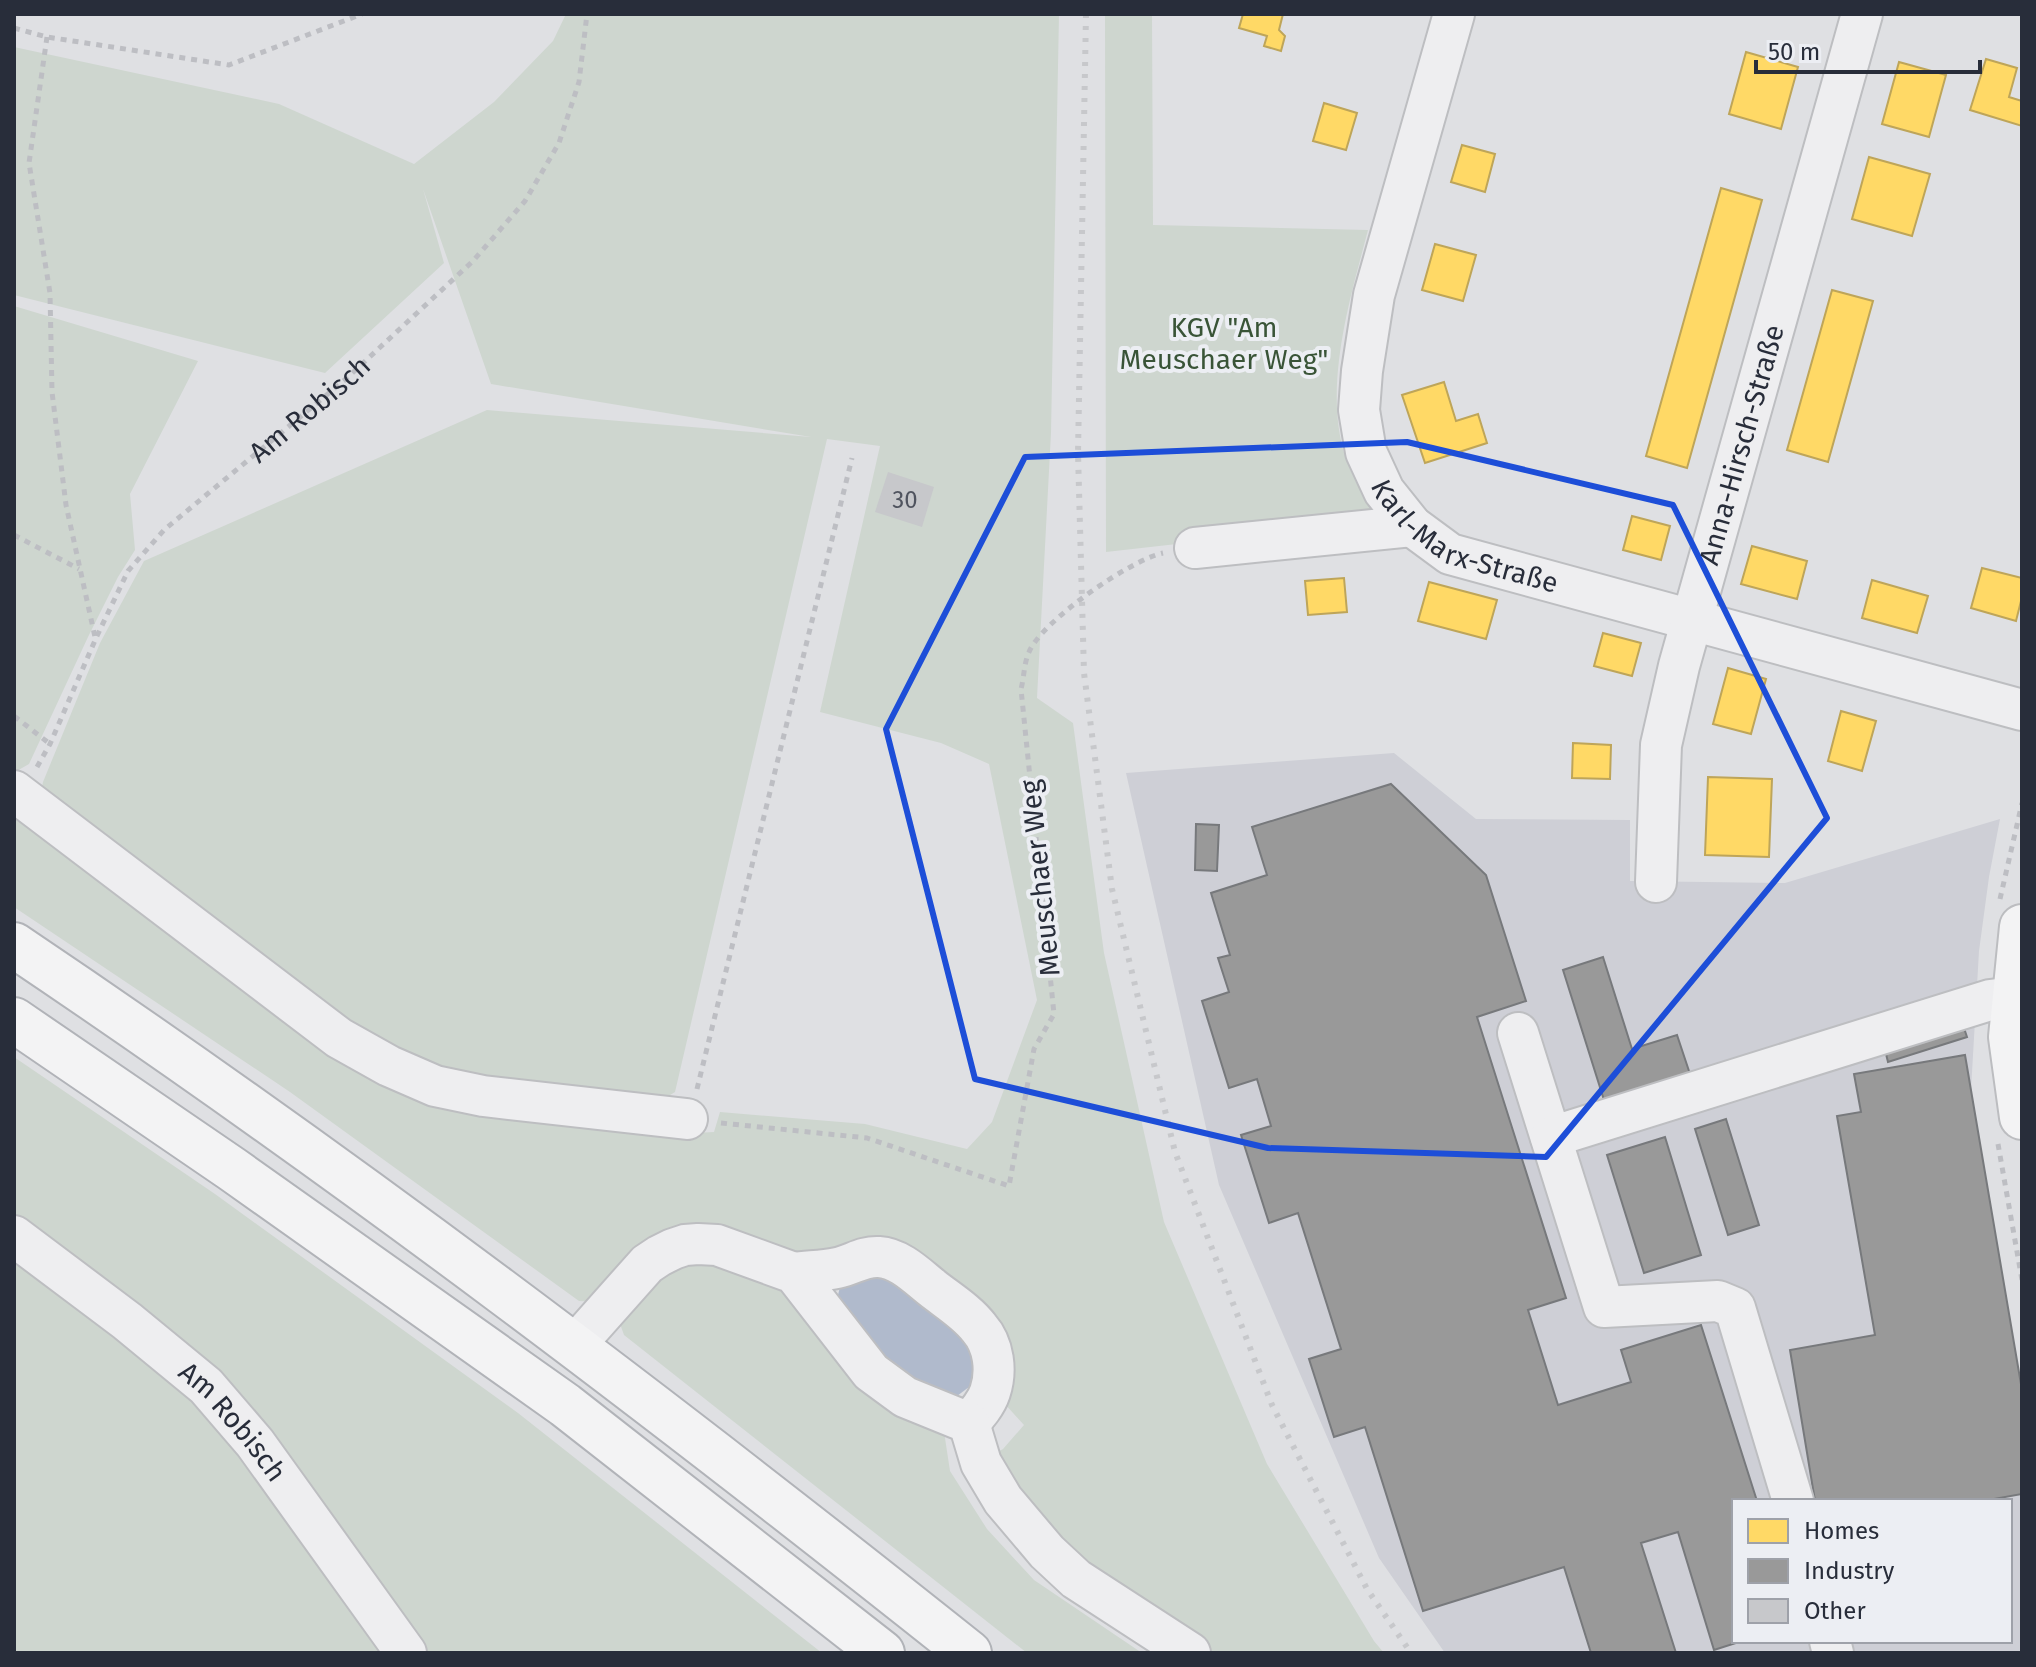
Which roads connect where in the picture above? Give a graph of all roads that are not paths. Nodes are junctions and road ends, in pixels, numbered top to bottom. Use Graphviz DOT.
graph roads {
  1 [pos="1454,14"];
  2 [pos="1862,14"];
  3 [pos="1412,526"];
  4 [pos="1195,548"];
  5 [pos="1692,620"];
  6 [pos="2022,710"];
  7 [pos="18,794"];
  8 [pos="1656,882"];
  9 [pos="2022,927"];
  10 [pos="14,945"];
  11 [pos="2014,997"];
  12 [pos="14,1020"];
  13 [pos="1518,1033"];
  14 [pos="2022,1117"];
  15 [pos="672,1118"];
  16 [pos="1551,1137"];
  17 [pos="14,1236"];
  18 [pos="794,1273"];
  19 [pos="575,1345"];
  20 [pos="969,1423"];
  21 [pos="1792,1499"];
  22 [pos="406,1653"];
  23 [pos="882,1653"];
  24 [pos="969,1653"];
  25 [pos="1190,1653"];
  1 -- 3 [label="street, Karl-Marx-Straße"];
  2 -- 5 [label="street, Anna-Hirsch-Straße"];
  3 -- 4 [label="street"];
  3 -- 5 [label="street, Karl-Marx-Straße"];
  5 -- 6 [label="street, Karl-Marx-Straße"];
  5 -- 8 [label="street, Anna-Hirsch-Straße"];
  7 -- 15 [label="street"];
  9 -- 11 [label="main road"];
  10 -- 19 [label="main road"];
  11 -- 14 [label="main road"];
  11 -- 16 [label="street"];
  12 -- 23 [label="main road"];
  13 -- 16 [label="street"];
  16 -- 21 [label="street"];
  17 -- 22 [label="street, Am Robisch"];
  18 -- 19 [label="street"];
  18 -- 20 [label="street"];
  18 -- 20 [label="street"];
  19 -- 24 [label="main road"];
  20 -- 25 [label="street"];
}
